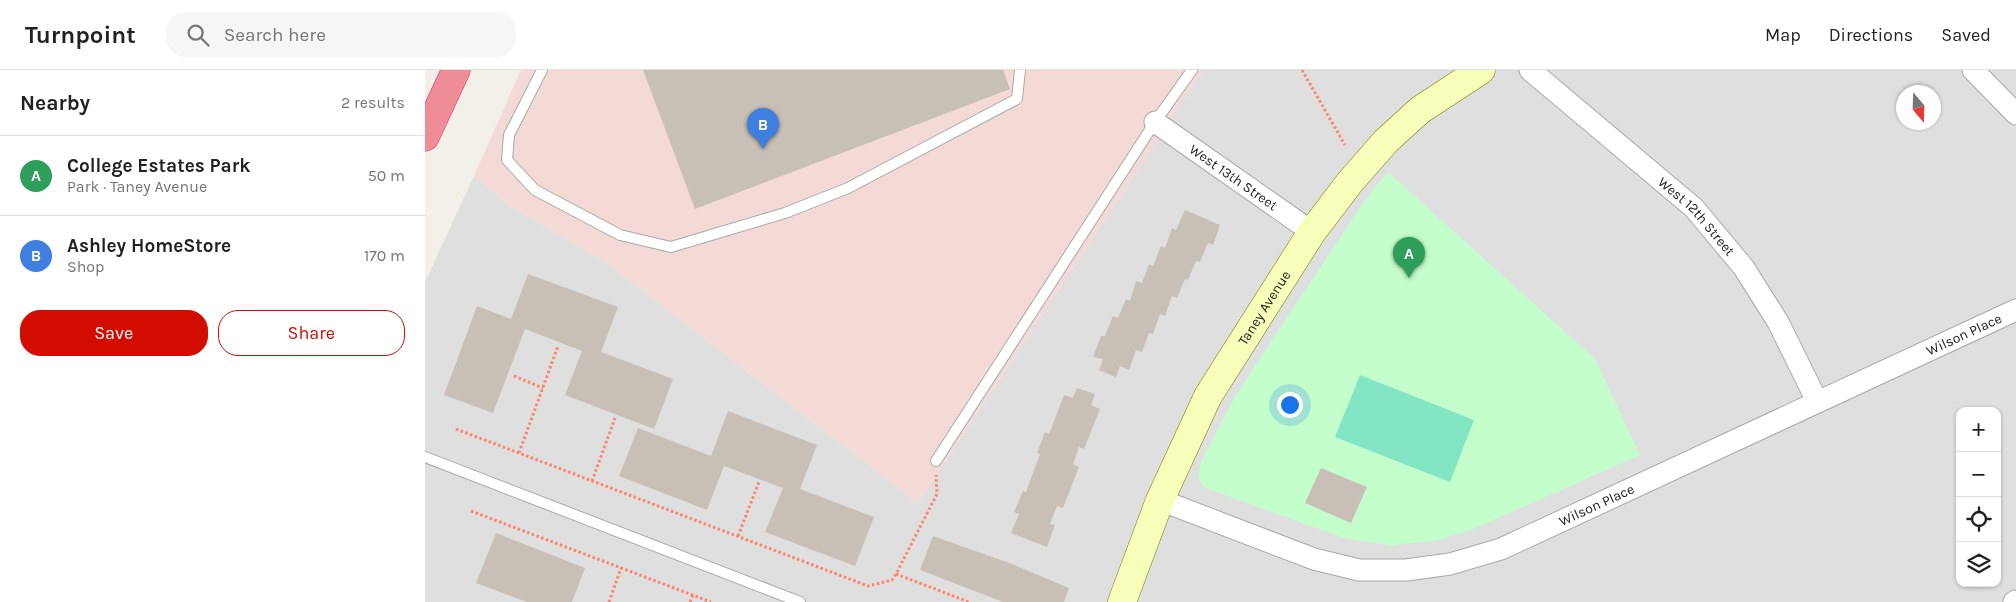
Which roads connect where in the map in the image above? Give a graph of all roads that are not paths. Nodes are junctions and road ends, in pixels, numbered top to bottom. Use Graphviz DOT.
graph roads {
  1 [pos="456,70"];
  2 [pos="542,70"];
  3 [pos="1020,70"];
  4 [pos="1191,70"];
  5 [pos="1481,70"];
  6 [pos="1530,70"];
  7 [pos="1973,70"];
  8 [pos="2016,114"];
  9 [pos="1155,122"];
  10 [pos="425,137"];
  11 [pos="1312,232"];
  12 [pos="2016,310"];
  13 [pos="1817,401"];
  14 [pos="425,457"];
  15 [pos="936,461"];
  16 [pos="1160,500"];
  17 [pos="800,602"];
  18 [pos="1122,602"];
  1 -- 10 [label="highway"];
  2 -- 3 [label="lane"];
  4 -- 9 [label="lane"];
  5 -- 11 [label="street, Taney Avenue"];
  6 -- 13 [label="street, West 12th Street"];
  7 -- 8 [label="street"];
  9 -- 11 [label="street, West 13th Street"];
  9 -- 15 [label="lane"];
  11 -- 16 [label="street, Taney Avenue"];
  12 -- 13 [label="street, Wilson Place"];
  13 -- 16 [label="street, Wilson Place"];
  14 -- 17 [label="lane"];
  16 -- 18 [label="street, Taney Avenue"];
}
